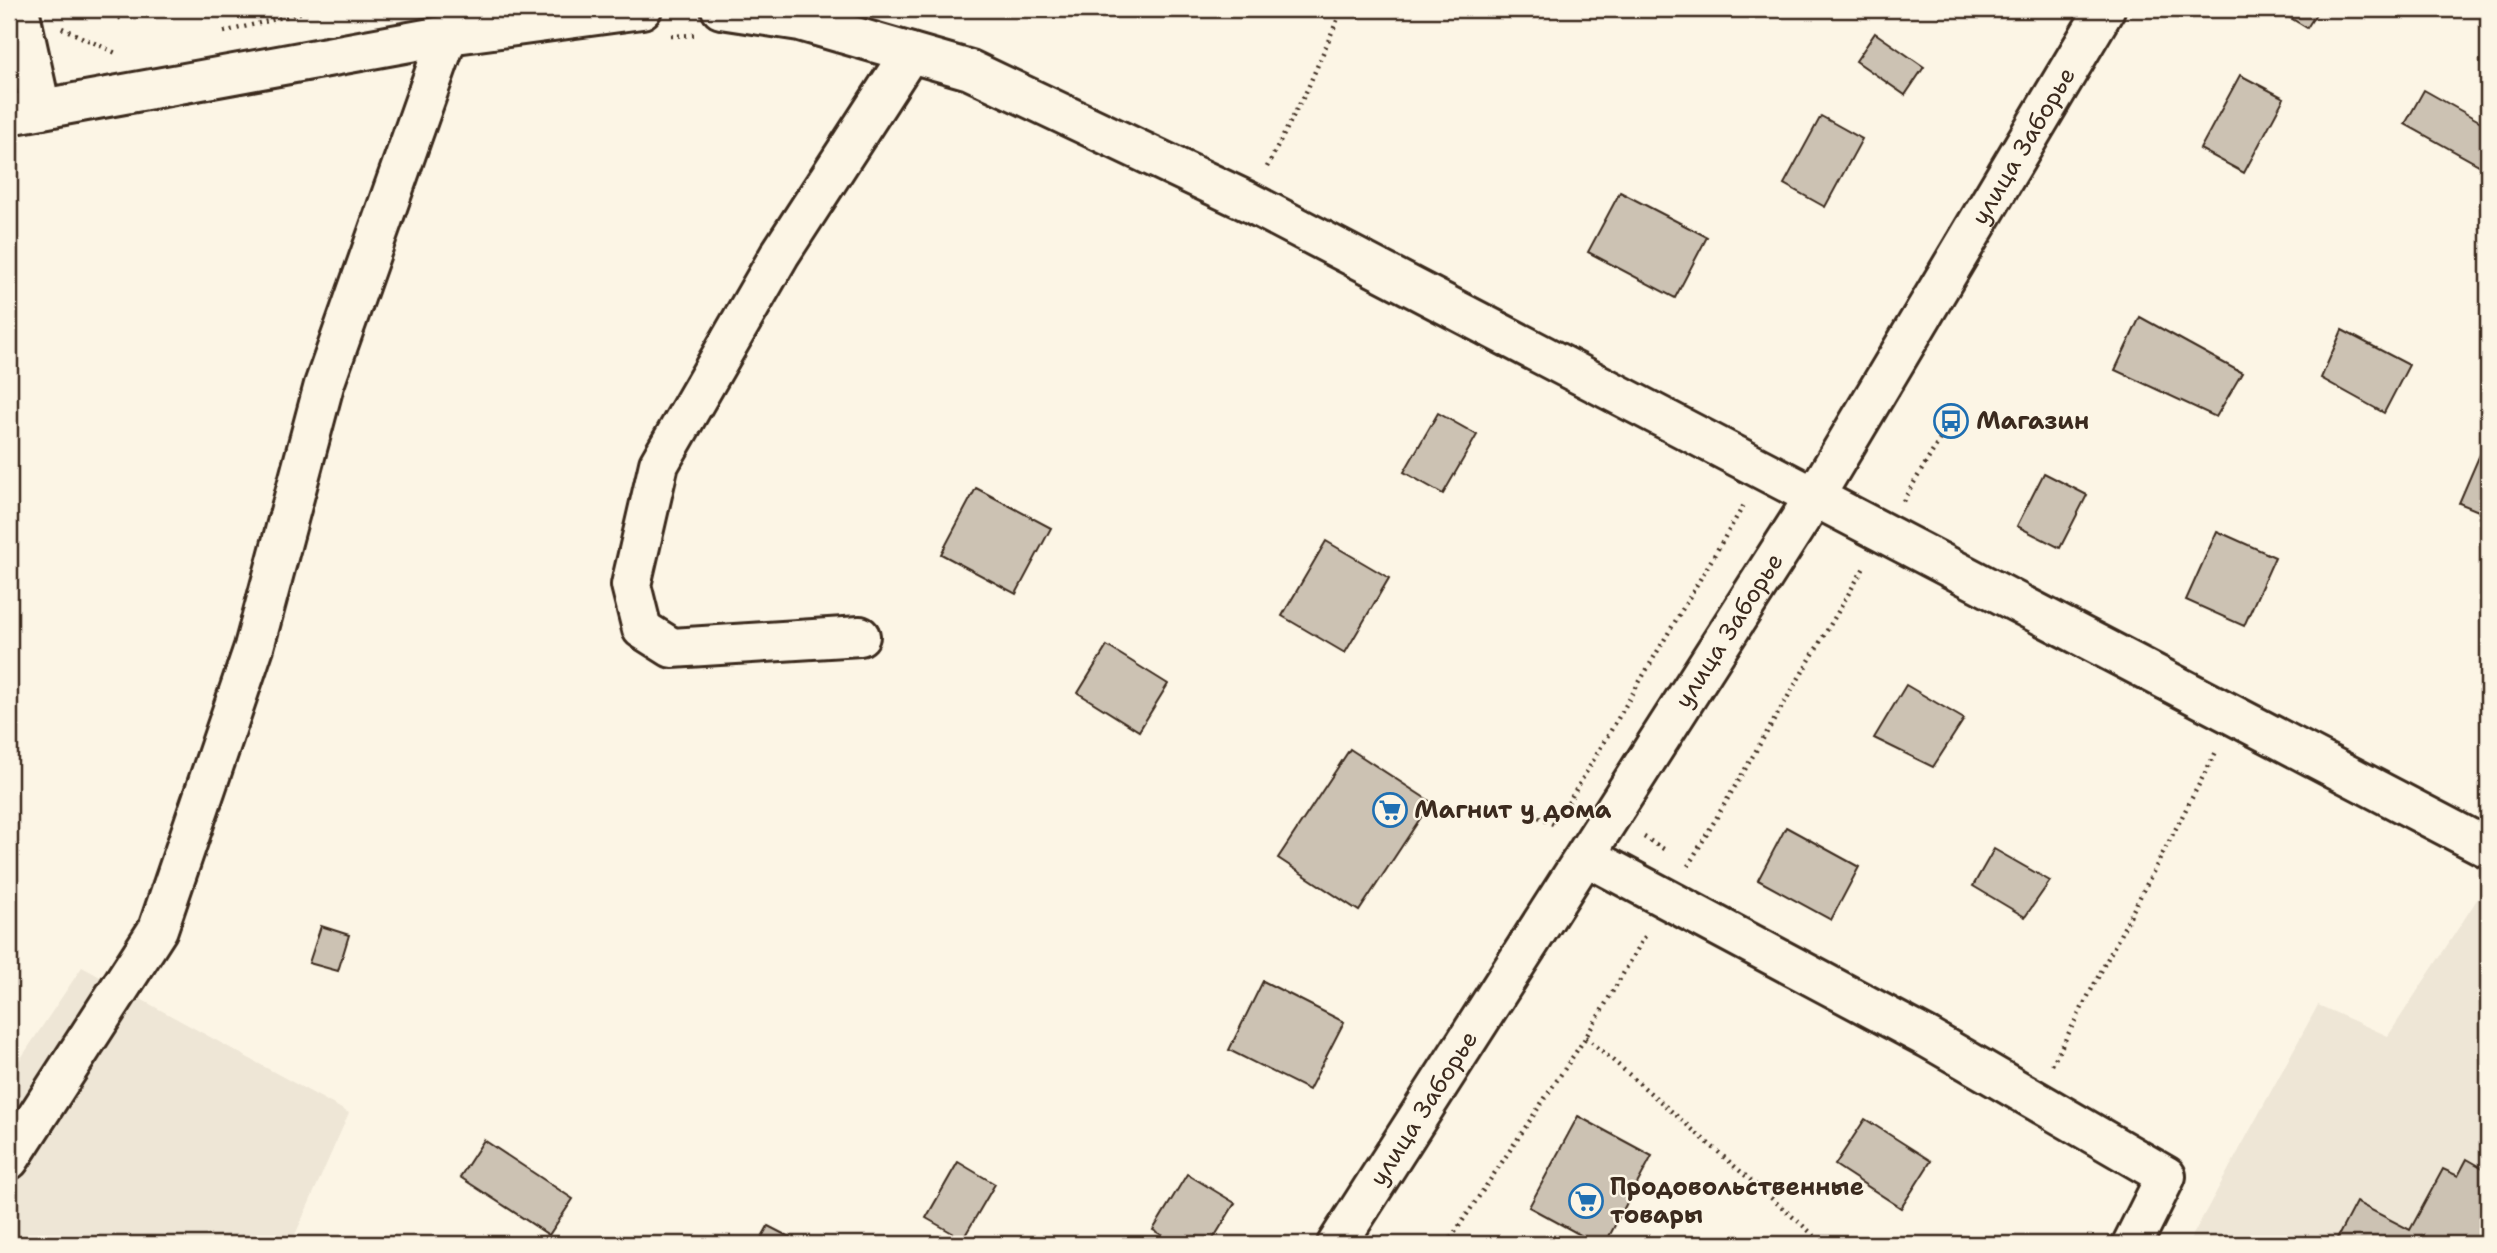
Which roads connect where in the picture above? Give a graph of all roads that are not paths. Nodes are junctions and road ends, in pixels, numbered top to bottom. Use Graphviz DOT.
graph roads {
  1 [pos="19,9"];
  2 [pos="2105,9"];
  3 [pos="650,22"];
  4 [pos="709,22"];
  5 [pos="448,35"];
  6 [pos="910,53"];
  7 [pos="25,112"];
  8 [pos="1815,496"];
  9 [pos="860,636"];
  10 [pos="2488,848"];
  11 [pos="1586,856"];
  12 [pos="9,1160"];
  13 [pos="1337,1244"];
  14 [pos="2132,1244"];
  1 -- 7 [label="street"];
  2 -- 8 [label="street, улица Заборье"];
  3 -- 5 [label="street"];
  4 -- 6 [label="street"];
  5 -- 7 [label="street"];
  5 -- 12 [label="street"];
  6 -- 8 [label="street"];
  6 -- 9 [label="street"];
  8 -- 10 [label="street"];
  8 -- 11 [label="street, улица Заборье"];
  11 -- 13 [label="street, улица Заборье"];
  11 -- 14 [label="street"];
}
